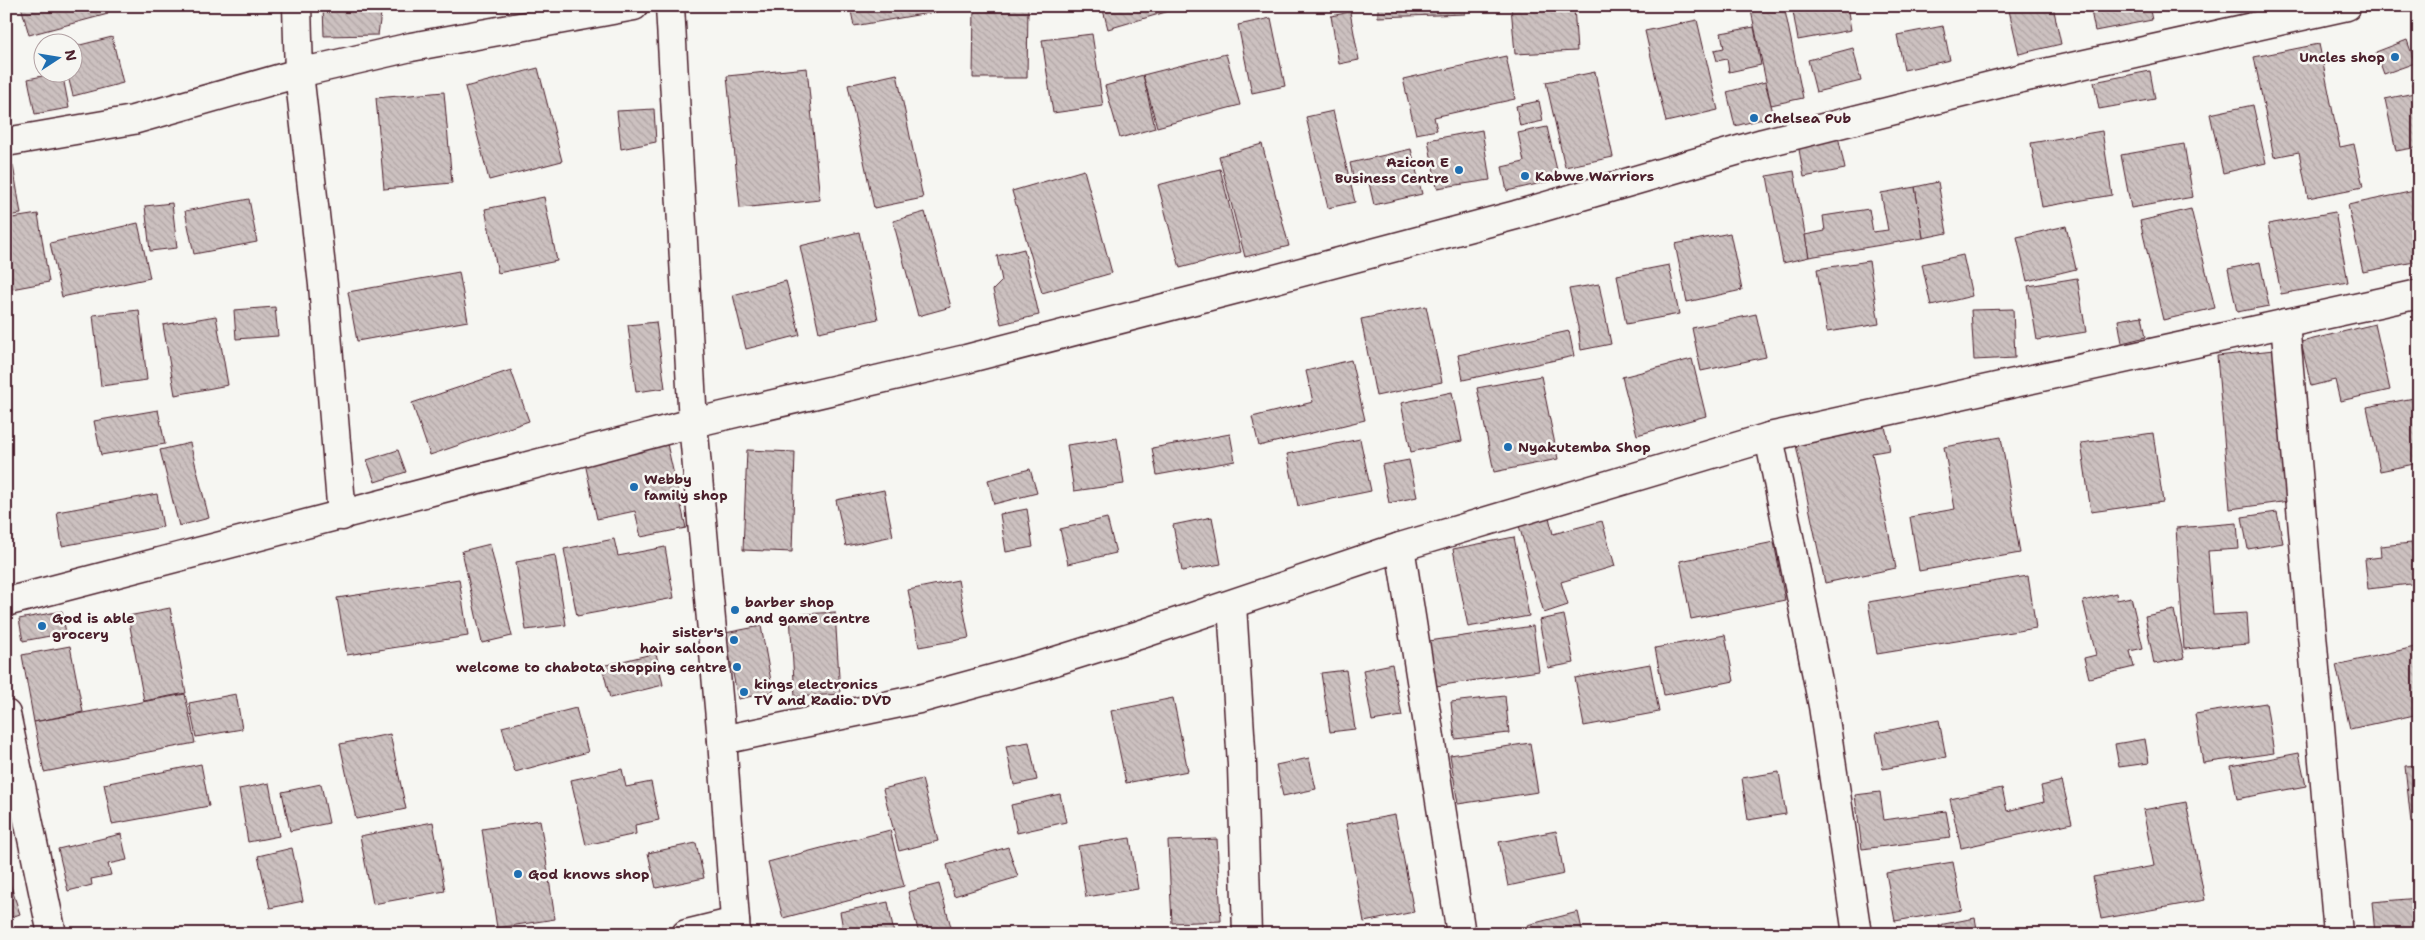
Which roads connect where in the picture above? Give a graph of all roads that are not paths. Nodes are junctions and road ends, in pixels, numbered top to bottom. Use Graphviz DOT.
graph roads {
  1 [pos="297,6"];
  2 [pos="634,6"];
  3 [pos="670,6"];
  4 [pos="2347,6"];
  5 [pos="299,73"];
  6 [pos="6,142"];
  7 [pos="2419,294"];
  8 [pos="2284,323"];
  9 [pos="693,423"];
  10 [pos="1769,437"];
  11 [pos="342,516"];
  12 [pos="1400,547"];
  13 [pos="6,602"];
  14 [pos="1232,605"];
  15 [pos="6,714"];
  16 [pos="722,740"];
  17 [pos="735,928"];
  18 [pos="52,934"];
  19 [pos="686,934"];
  20 [pos="1247,934"];
  21 [pos="1461,934"];
  22 [pos="1857,934"];
  23 [pos="2338,934"];
  1 -- 5 [label="street"];
  2 -- 5 [label="street"];
  3 -- 9 [label="street"];
  4 -- 9 [label="street"];
  5 -- 6 [label="street"];
  5 -- 11 [label="street"];
  7 -- 8 [label="street"];
  8 -- 10 [label="street"];
  8 -- 23 [label="street"];
  9 -- 11 [label="street"];
  9 -- 16 [label="street"];
  10 -- 12 [label="street"];
  10 -- 22 [label="street"];
  11 -- 13 [label="street"];
  12 -- 14 [label="street"];
  12 -- 21 [label="street"];
  14 -- 16 [label="street"];
  14 -- 20 [label="street"];
  15 -- 18 [label="street"];
  16 -- 17 [label="street"];
  17 -- 19 [label="street"];
}
